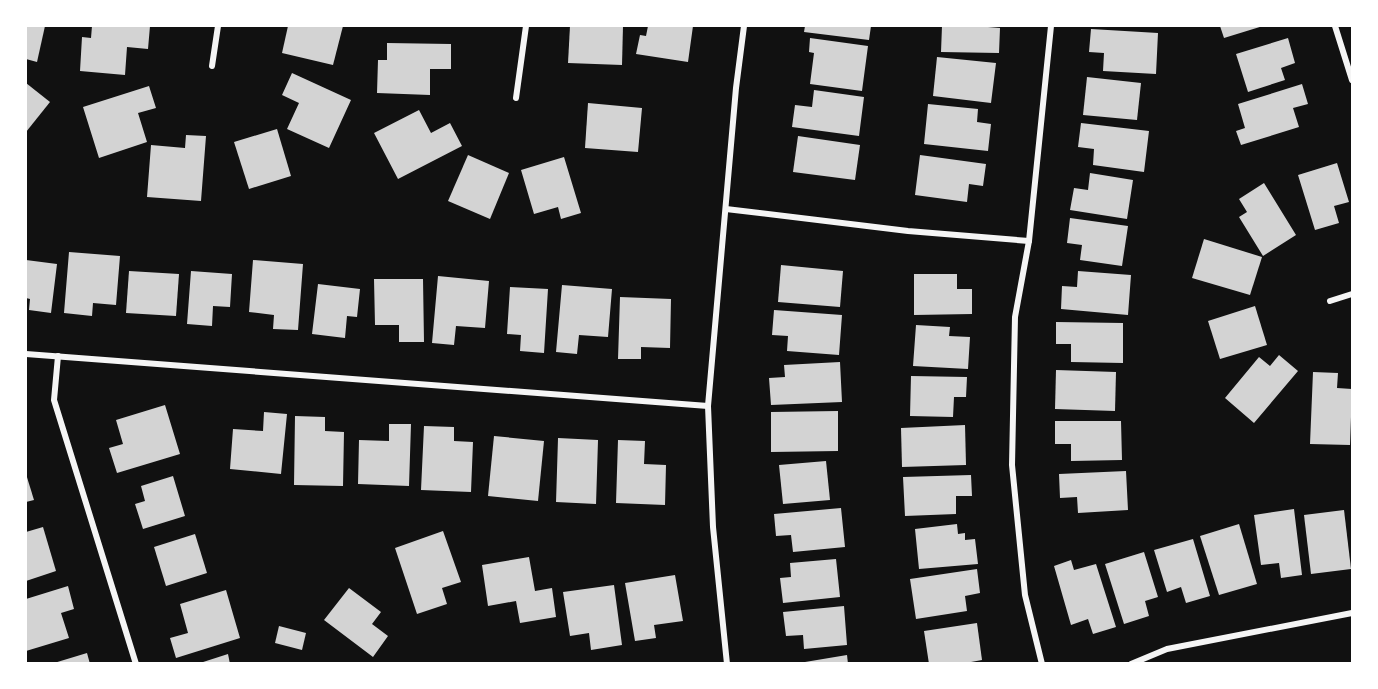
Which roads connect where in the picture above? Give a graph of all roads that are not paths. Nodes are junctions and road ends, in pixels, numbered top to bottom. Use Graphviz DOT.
graph roads {
  1 [pos="218,26"];
  2 [pos="526,26"];
  3 [pos="744,26"];
  4 [pos="1051,26"];
  5 [pos="1335,26"];
  6 [pos="212,66"];
  7 [pos="1353,80"];
  8 [pos="516,98"];
  9 [pos="726,209"];
  10 [pos="1029,241"];
  11 [pos="1353,294"];
  12 [pos="1330,301"];
  13 [pos="26,354"];
  14 [pos="58,356"];
  15 [pos="708,406"];
  16 [pos="1353,613"];
  17 [pos="136,663"];
  18 [pos="727,663"];
  19 [pos="1042,663"];
  20 [pos="1131,663"];
  1 -- 6 [label="street"];
  2 -- 8 [label="street"];
  3 -- 9 [label="street"];
  4 -- 10 [label="street"];
  5 -- 7 [label="street"];
  9 -- 10 [label="street"];
  9 -- 15 [label="street"];
  10 -- 19 [label="street"];
  11 -- 12 [label="street"];
  13 -- 14 [label="street"];
  14 -- 15 [label="street"];
  14 -- 17 [label="street"];
  15 -- 18 [label="street"];
  16 -- 20 [label="street"];
}
